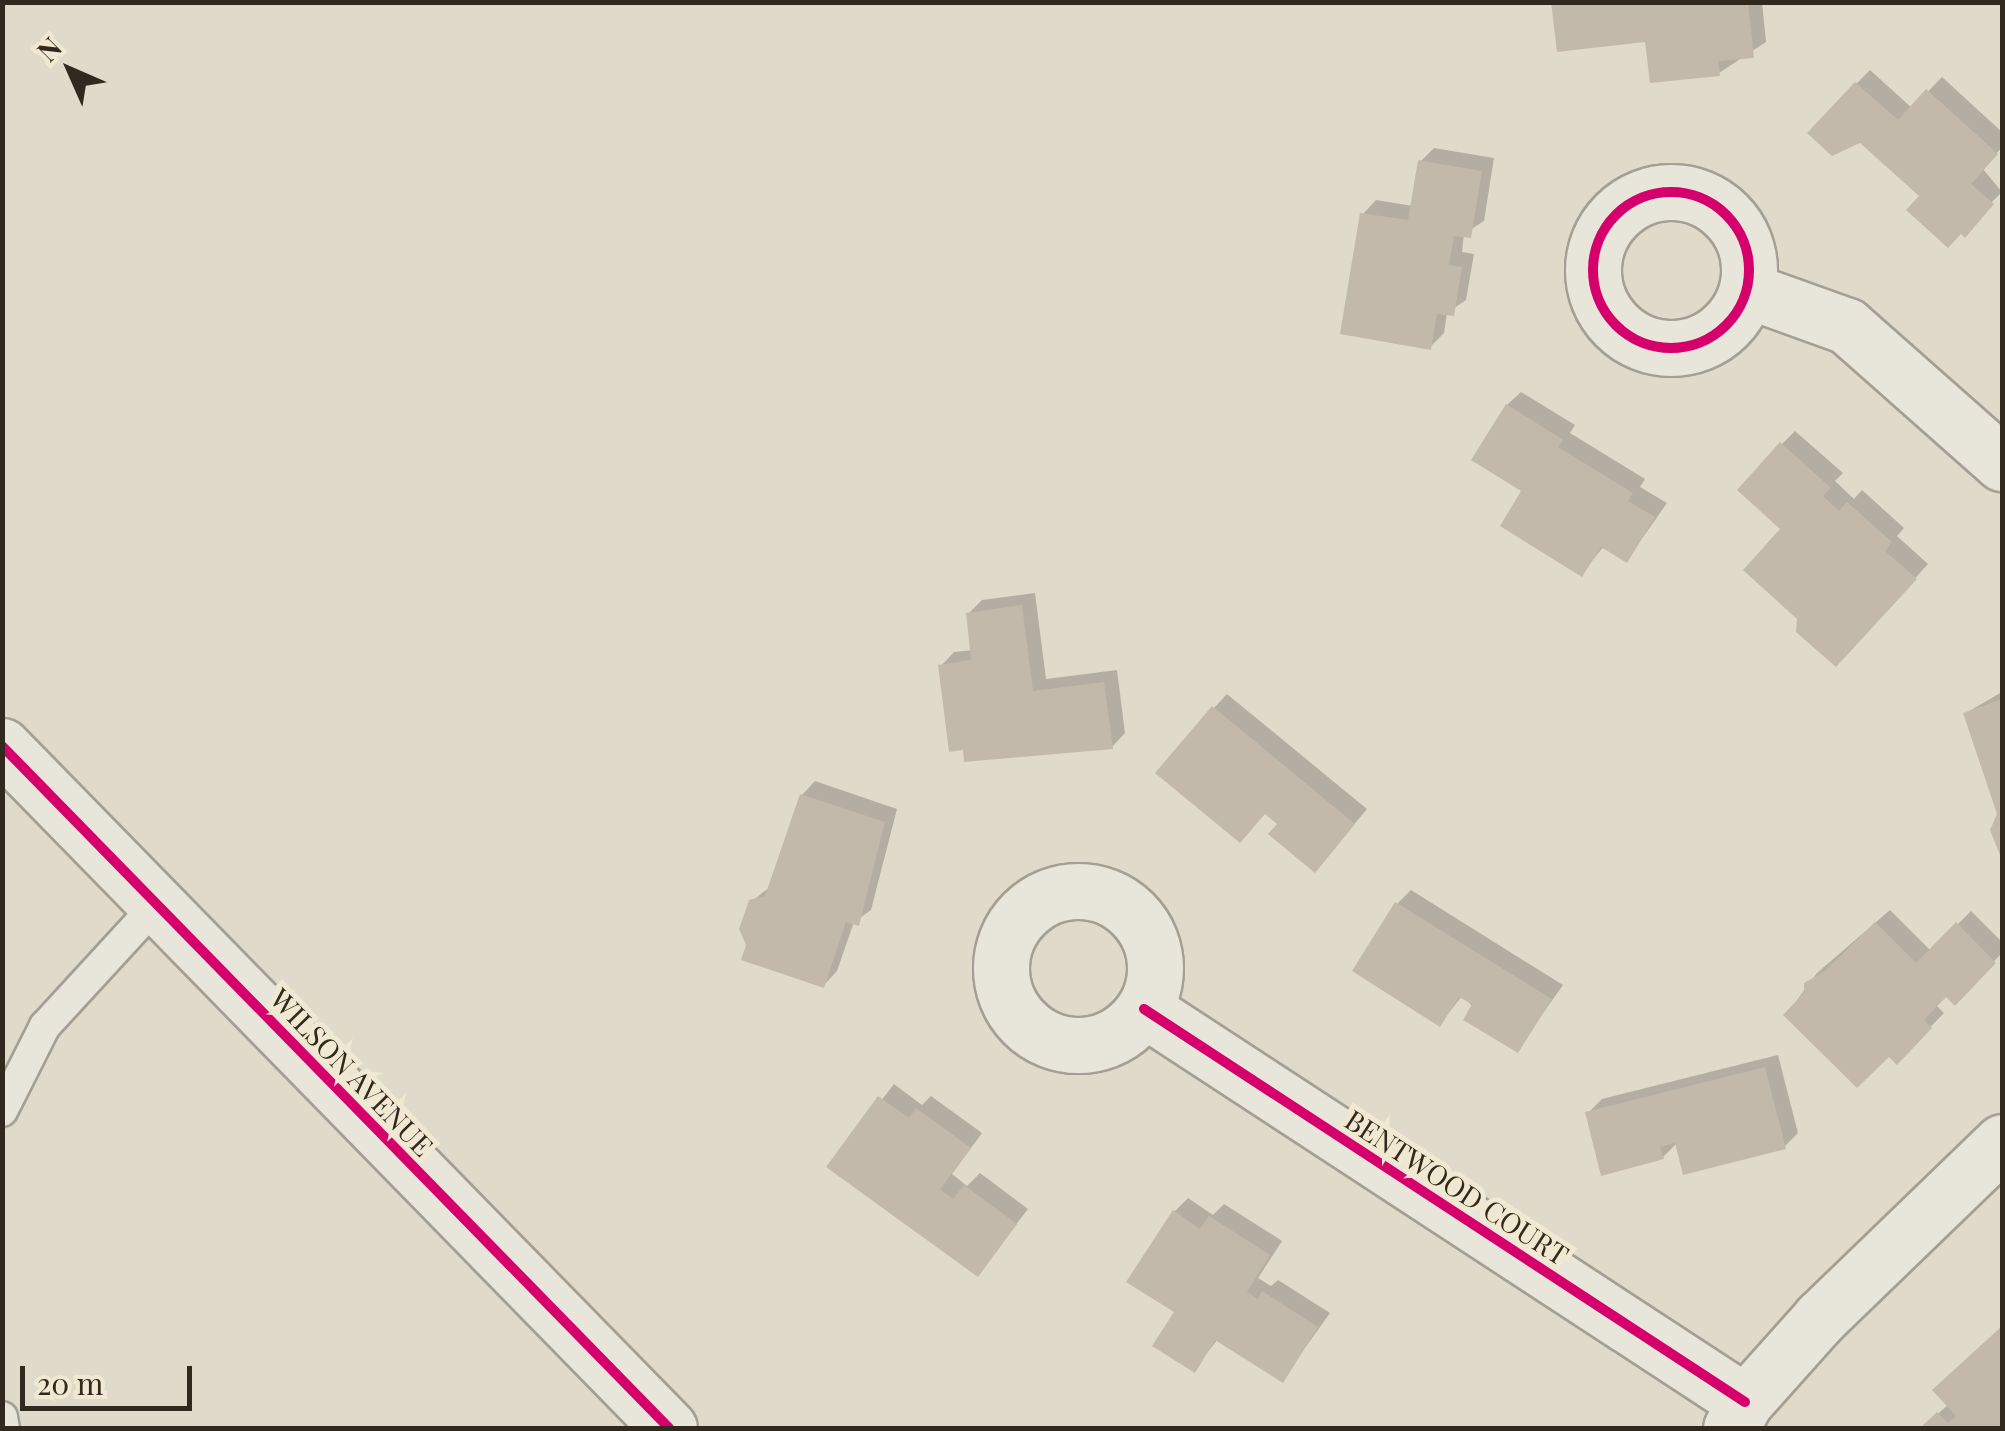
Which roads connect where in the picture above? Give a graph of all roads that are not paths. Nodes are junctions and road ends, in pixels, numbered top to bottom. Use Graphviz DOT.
graph roads {
  1 [pos="1747,290"];
  2 [pos="2002,463"];
  3 [pos="2,746"];
  4 [pos="156,904"];
  5 [pos="1144,1010"];
  6 [pos="2,1111"];
  7 [pos="2002,1142"];
  8 [pos="1738,1415"];
  9 [pos="2,1418"];
  10 [pos="4,1428"];
  11 [pos="669,1428"];
  1 -- 2 [label="street"];
  3 -- 4 [label="street, WILSON AVENUE"];
  4 -- 6 [label="lane"];
  4 -- 11 [label="street, WILSON AVENUE"];
  5 -- 8 [label="street, BENTWOOD COURT"];
  7 -- 8 [label="street"];
  9 -- 10 [label="lane"];
}
